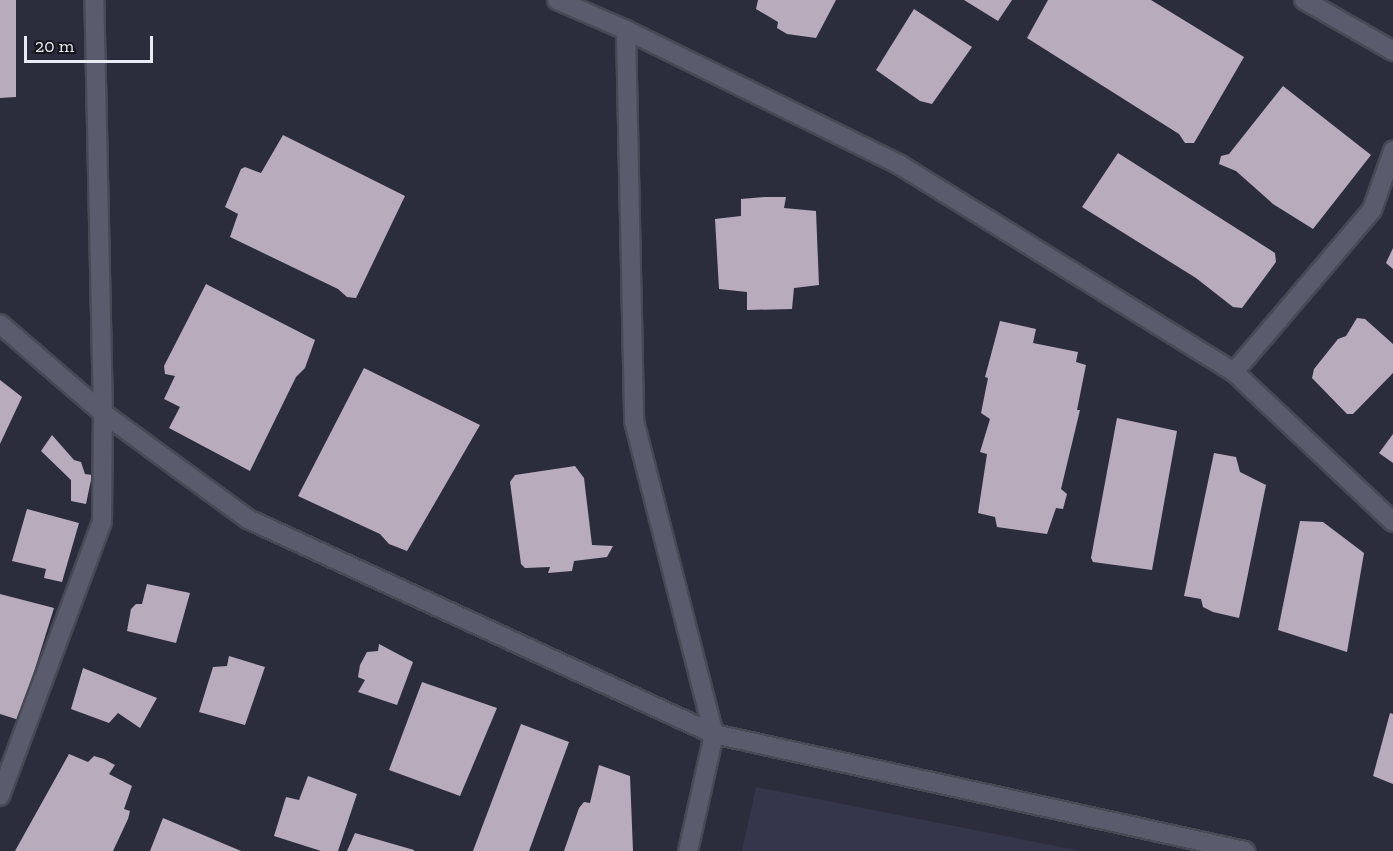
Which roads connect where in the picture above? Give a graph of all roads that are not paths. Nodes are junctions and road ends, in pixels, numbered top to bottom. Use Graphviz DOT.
graph roads {
  1 [pos="94,0"];
  2 [pos="557,0"];
  3 [pos="1304,0"];
  4 [pos="626,30"];
  5 [pos="1393,51"];
  6 [pos="1393,151"];
  7 [pos="0,324"];
  8 [pos="1234,372"];
  9 [pos="103,413"];
  10 [pos="1393,522"];
  11 [pos="714,734"];
  12 [pos="0,796"];
  13 [pos="688,851"];
  14 [pos="1245,851"];
  1 -- 9 [label="street"];
  2 -- 4 [label="street"];
  3 -- 5 [label="street"];
  4 -- 8 [label="street"];
  4 -- 11 [label="street"];
  6 -- 8 [label="street"];
  7 -- 9 [label="street"];
  8 -- 10 [label="street"];
  9 -- 11 [label="street"];
  9 -- 12 [label="street"];
  11 -- 13 [label="street"];
  11 -- 14 [label="street"];
}
